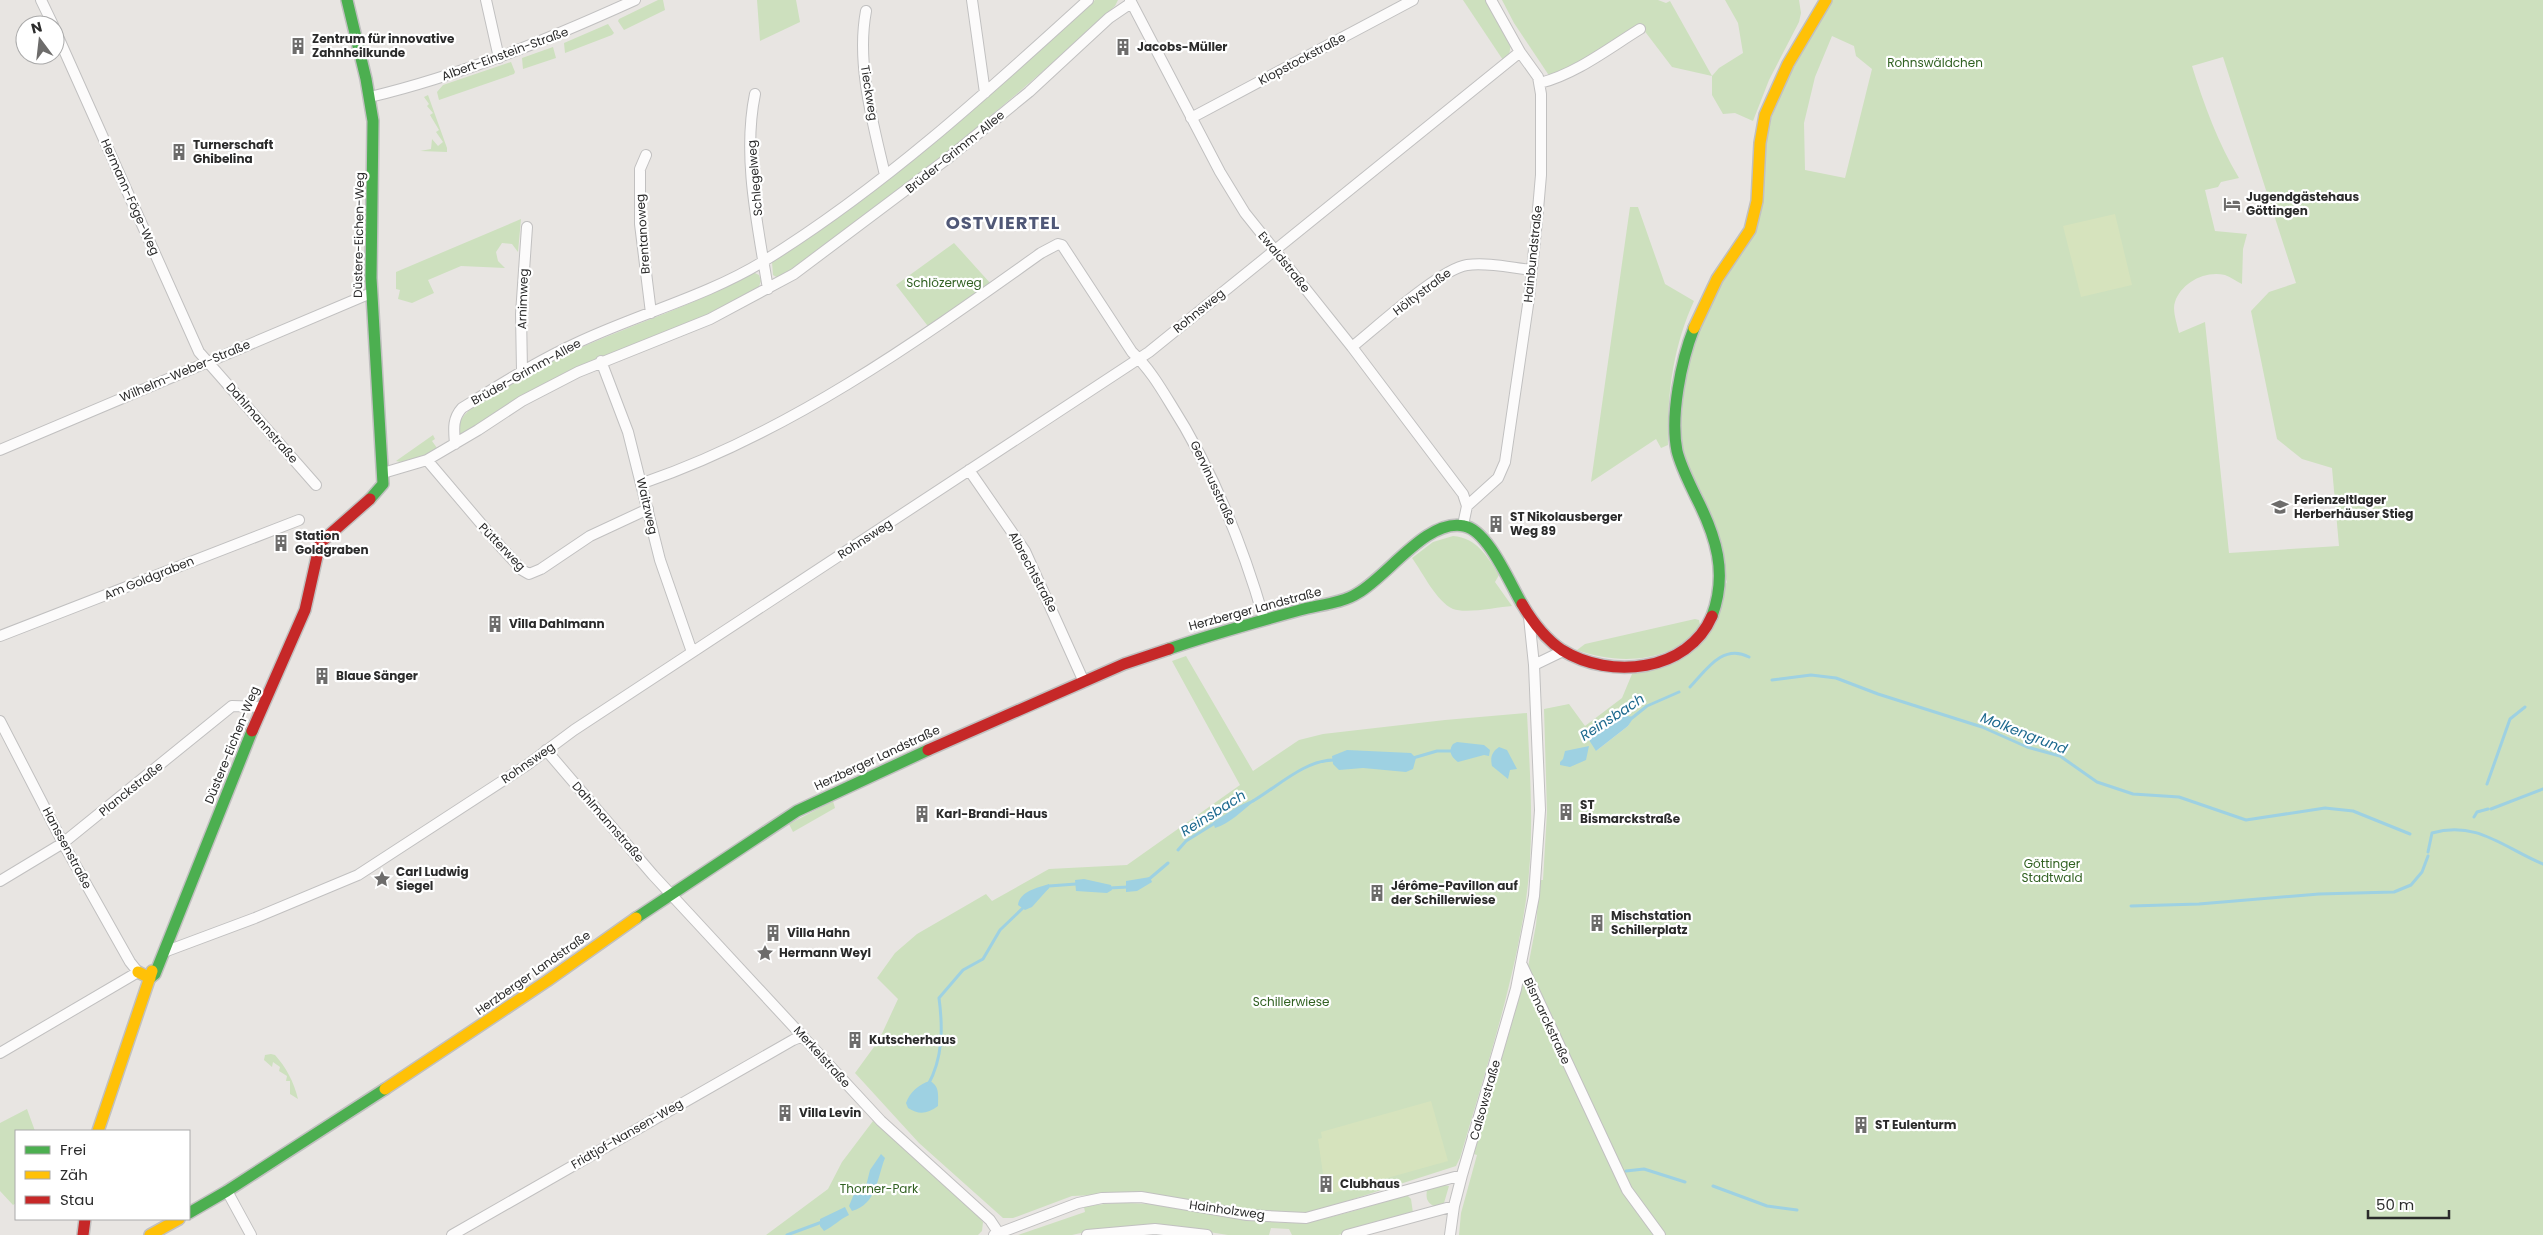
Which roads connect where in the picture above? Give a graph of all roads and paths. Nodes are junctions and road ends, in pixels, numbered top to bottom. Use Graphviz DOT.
graph roads {
  1 [pos="41,0"];
  2 [pos="346,0"];
  3 [pos="486,0"];
  4 [pos="635,0"];
  5 [pos="972,0"];
  6 [pos="1088,0"];
  7 [pos="1413,0"];
  8 [pos="1491,0"];
  9 [pos="1826,0"];
  10 [pos="1131,1"];
  11 [pos="615,4"];
  12 [pos="866,10"];
  13 [pos="48,15"];
  14 [pos="1640,29"];
  15 [pos="65,52"];
  16 [pos="1520,52"];
  17 [pos="500,58"];
  18 [pos="1540,83"];
  19 [pos="985,93"];
  20 [pos="755,94"];
  21 [pos="370,97"];
  22 [pos="1191,118"];
  23 [pos="646,155"];
  24 [pos="885,175"];
  25 [pos="527,227"];
  26 [pos="1274,250"];
  27 [pos="764,261"];
  28 [pos="1532,270"];
  29 [pos="768,289"];
  30 [pos="371,293"];
  31 [pos="651,313"];
  32 [pos="1352,346"];
  33 [pos="1139,358"];
  34 [pos="601,361"];
  35 [pos="208,362"];
  36 [pos="522,371"];
  37 [pos="455,444"];
  38 [pos="0,450"];
  39 [pos="427,460"];
  40 [pos="969,470"];
  41 [pos="383,473"];
  42 [pos="643,483"];
  43 [pos="316,485"];
  44 [pos="1467,506"];
  45 [pos="648,509"];
  46 [pos="299,520"];
  47 [pos="1463,525"];
  48 [pos="1529,616"];
  49 [pos="1264,620"];
  50 [pos="0,636"];
  51 [pos="1563,651"];
  52 [pos="692,652"];
  53 [pos="1534,664"];
  54 [pos="1084,682"];
  55 [pos="262,707"];
  56 [pos="0,722"];
  57 [pos="546,750"];
  58 [pos="63,843"];
  59 [pos="0,881"];
  60 [pos="671,893"];
  61 [pos="164,952"];
  62 [pos="1522,965"];
  63 [pos="138,972"];
  64 [pos="150,978"];
  65 [pos="803,1036"];
  66 [pos="0,1053"];
  67 [pos="98,1130"];
  68 [pos="1462,1175"];
  69 [pos="227,1191"];
  70 [pos="1454,1206"];
  71 [pos="190,1212"];
  72 [pos="85,1220"];
  73 [pos="177,1220"];
  74 [pos="998,1234"];
  75 [pos="83,1235"];
  76 [pos="150,1235"];
  77 [pos="250,1235"];
  78 [pos="452,1235"];
  79 [pos="1087,1235"];
  80 [pos="1207,1235"];
  81 [pos="1347,1235"];
  82 [pos="1450,1235"];
  83 [pos="1660,1235"];
  1 -- 13 [label="street"];
  2 -- 21 [label="street, Düstere-Eichen-Weg"];
  3 -- 17 [label="street"];
  4 -- 11 [label="street, Albert-Einstein-Straße"];
  5 -- 19 [label="street"];
  6 -- 19 [label="street, Brüder-Grimm-Allee"];
  7 -- 22 [label="street, Klopstockstraße"];
  8 -- 16 [label="street"];
  9 -- 51 [label="street"];
  10 -- 22 [label="street, Ewaldstraße"];
  10 -- 29 [label="street, Brüder-Grimm-Allee"];
  11 -- 17 [label="street, Albert-Einstein-Straße"];
  12 -- 24 [label="street, Tieckweg"];
  14 -- 18 [label="street"];
  15 -- 35 [label="street, Hermann-Föge-Weg"];
  16 -- 18 [label="street"];
  16 -- 26 [label="street, Rohnsweg"];
  17 -- 21 [label="street, Albert-Einstein-Straße"];
  18 -- 28 [label="street, Hainbundstraße"];
  19 -- 24 [label="street, Brüder-Grimm-Allee"];
  20 -- 27 [label="street, Schlegelweg"];
  21 -- 30 [label="street, Düstere-Eichen-Weg"];
  22 -- 26 [label="street, Ewaldstraße"];
  23 -- 31 [label="street, Brentanoweg"];
  24 -- 27 [label="street, Brüder-Grimm-Allee"];
  25 -- 36 [label="street, Arnimweg"];
  26 -- 32 [label="street, Ewaldstraße"];
  26 -- 33 [label="street, Rohnsweg"];
  27 -- 29 [label="street"];
  27 -- 31 [label="street, Brüder-Grimm-Allee"];
  28 -- 32 [label="street, Höltystraße"];
  28 -- 44 [label="street, Hainbundstraße"];
  29 -- 34 [label="street, Brüder-Grimm-Allee"];
  30 -- 35 [label="street, Wilhelm-Weber-Straße"];
  30 -- 41 [label="street, Düstere-Eichen-Weg"];
  31 -- 36 [label="street, Brüder-Grimm-Allee"];
  32 -- 44 [label="street, Ewaldstraße"];
  33 -- 40 [label="street, Rohnsweg"];
  33 -- 42 [label="street"];
  33 -- 49 [label="street, Gervinusstraße"];
  34 -- 37 [label="street, Brüder-Grimm-Allee"];
  34 -- 42 [label="street, Waitzweg"];
  35 -- 38 [label="street, Wilhelm-Weber-Straße"];
  35 -- 43 [label="street, Dahlmannstraße"];
  36 -- 37 [label="street, Brüder-Grimm-Allee"];
  37 -- 39 [label="street, Brüder-Grimm-Allee"];
  39 -- 41 [label="street, Brüder-Grimm-Allee"];
  39 -- 45 [label="street, Pütterweg"];
  40 -- 52 [label="street, Rohnsweg"];
  40 -- 54 [label="street, Albrechtstraße"];
  41 -- 55 [label="street, Düstere-Eichen-Weg"];
  42 -- 45 [label="street, Waitzweg"];
  44 -- 47 [label="street"];
  45 -- 52 [label="street, Waitzweg"];
  46 -- 50 [label="street, Am Goldgraben"];
  47 -- 48 [label="street"];
  47 -- 49 [label="street, Herzberger Landstraße"];
  48 -- 51 [label="street"];
  48 -- 53 [label="street, Bismarckstraße"];
  49 -- 54 [label="street, Herzberger Landstraße"];
  51 -- 53 [label="street"];
  52 -- 57 [label="street, Rohnsweg"];
  53 -- 62 [label="street, Bismarckstraße"];
  54 -- 60 [label="street, Herzberger Landstraße"];
  55 -- 58 [label="street, Planckstraße"];
  55 -- 61 [label="street, Düstere-Eichen-Weg"];
  56 -- 58 [label="street, Hanssenstraße"];
  57 -- 60 [label="street, Dahlmannstraße"];
  57 -- 61 [label="street, Rohnsweg"];
  58 -- 59 [label="street, Planckstraße"];
  58 -- 63 [label="street, Hanssenstraße"];
  60 -- 65 [label="street, Merkelstraße"];
  60 -- 69 [label="street, Herzberger Landstraße"];
  61 -- 64 [label="street, Düstere-Eichen-Weg"];
  62 -- 68 [label="street, Calsowstraße"];
  62 -- 83 [label="street, Bismarckstraße"];
  63 -- 64 [label="street"];
  63 -- 66 [label="street"];
  64 -- 67 [label="street, Düstere-Eichen-Weg"];
  65 -- 74 [label="street, Merkelstraße"];
  65 -- 78 [label="street, Fridtjof-Nansen-Weg"];
  68 -- 70 [label="street, Calsowstraße"];
  68 -- 74 [label="street, Hainholzweg"];
  69 -- 71 [label="street, Herzberger Landstraße"];
  69 -- 77 [label="street"];
  70 -- 81 [label="street"];
  70 -- 82 [label="street, Calsowstraße"];
  72 -- 75 [label="street"];
  73 -- 76 [label="street"];
  79 -- 80 [label="street"];
}
